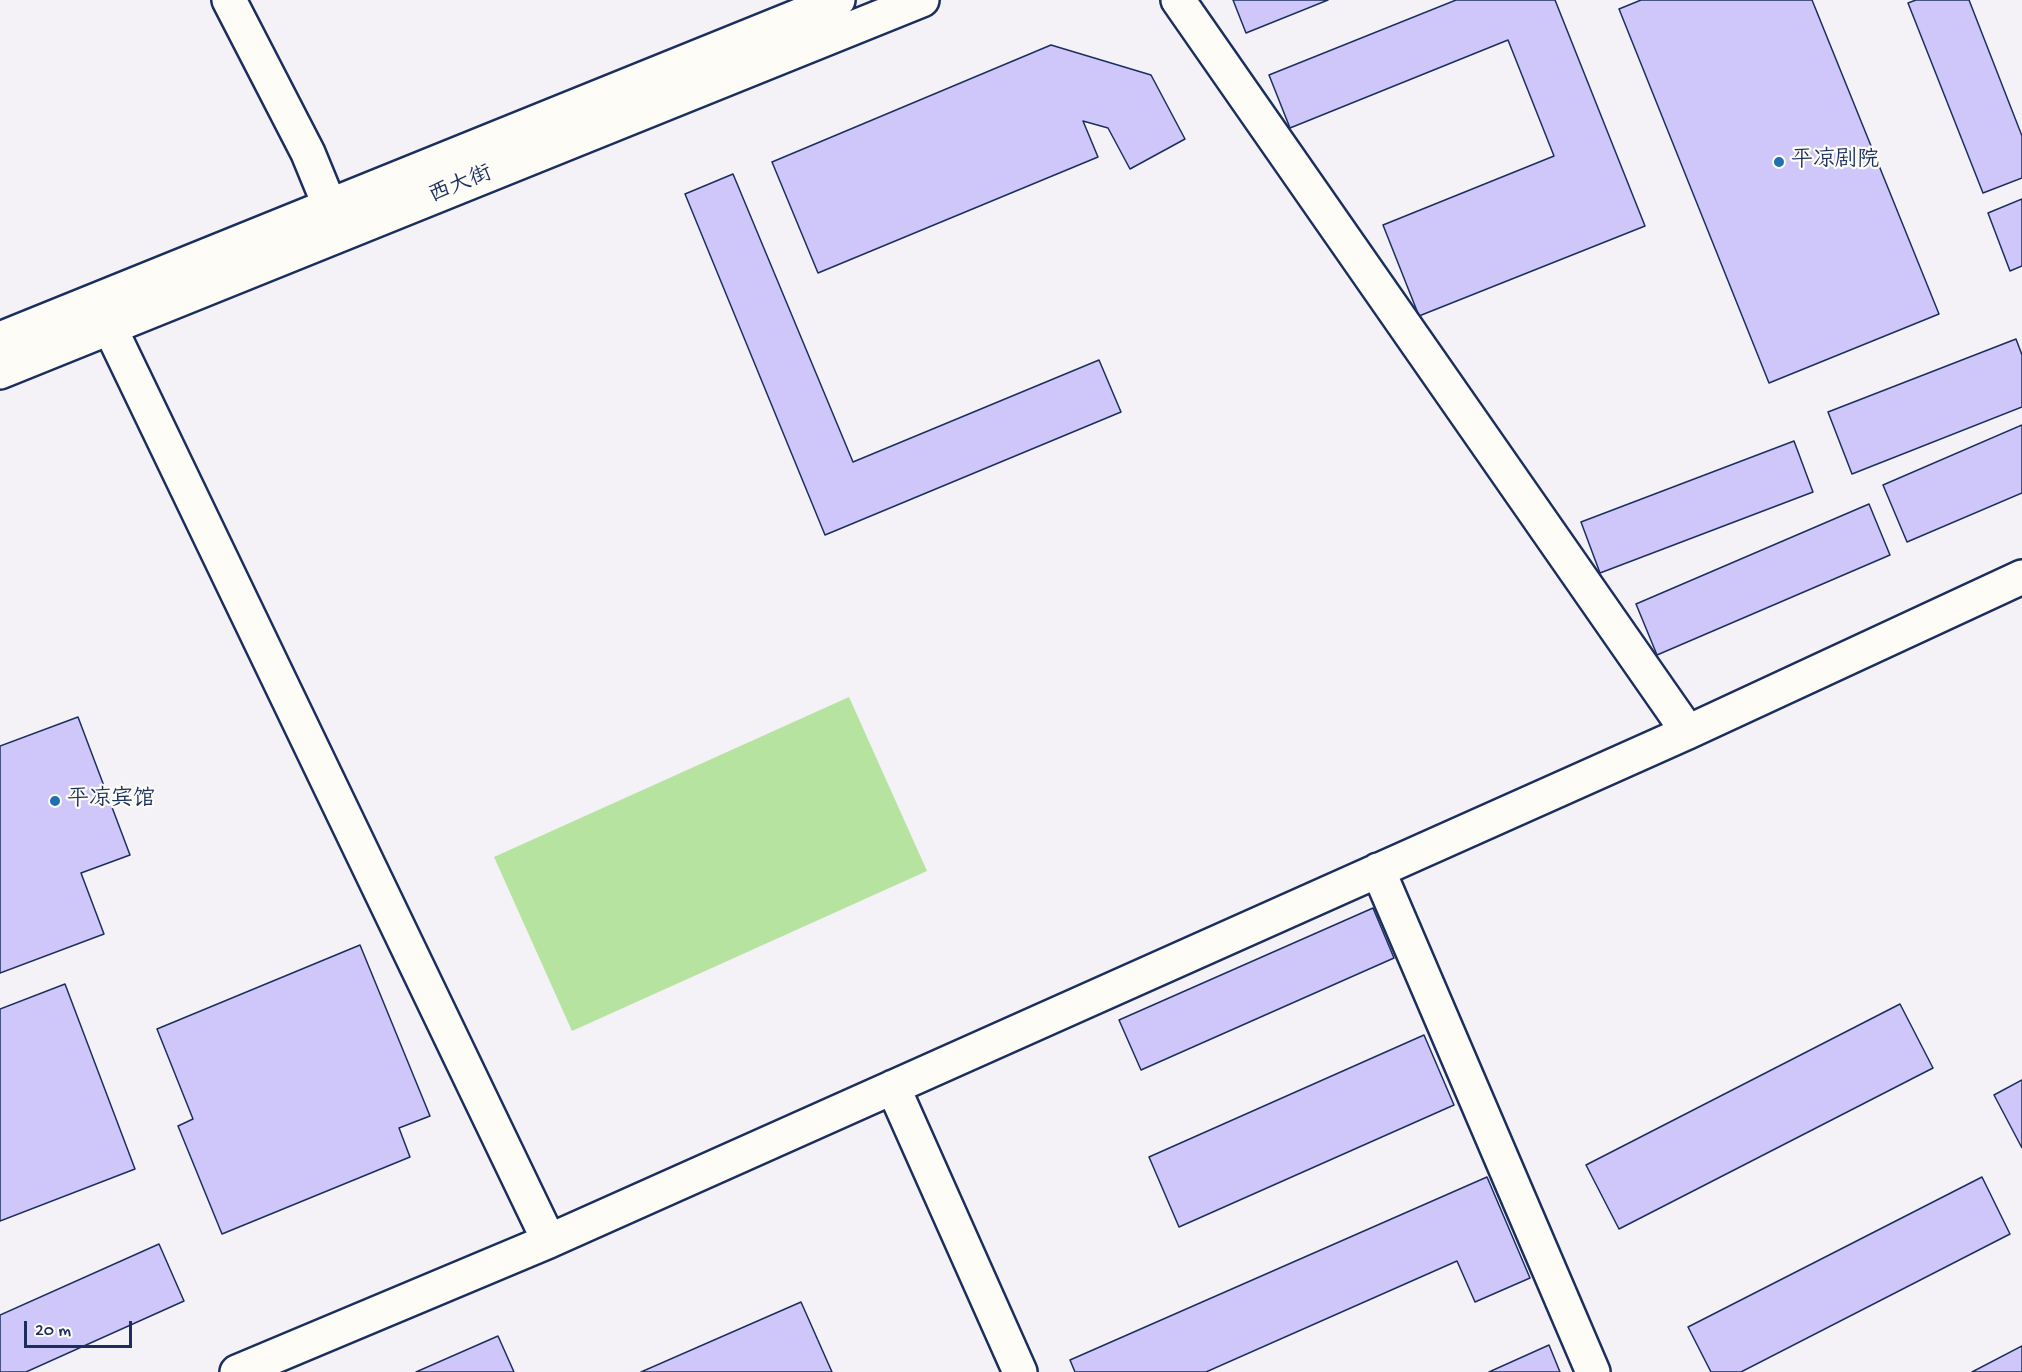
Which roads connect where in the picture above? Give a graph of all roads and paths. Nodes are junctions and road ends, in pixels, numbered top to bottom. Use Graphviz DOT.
graph roads {
  1 [pos="229,0"];
  2 [pos="838,0"];
  3 [pos="922,0"];
  4 [pos="1178,0"];
  5 [pos="335,220"];
  6 [pos="110,328"];
  7 [pos="0,339"];
  8 [pos="0,372"];
  9 [pos="2022,577"];
  10 [pos="1688,732"];
  11 [pos="1378,870"];
  12 [pos="893,1087"];
  13 [pos="549,1241"];
  14 [pos="237,1372"];
  15 [pos="1020,1372"];
  16 [pos="1593,1372"];
  1 -- 5 [label="street"];
  2 -- 5 [label="street, 西大街"];
  3 -- 5 [label="street, 西大街"];
  4 -- 10 [label="street"];
  5 -- 6 [label="street, 西大街"];
  5 -- 7 [label="street, 西大街"];
  6 -- 8 [label="street, 西大街"];
  6 -- 13 [label="street"];
  9 -- 10 [label="street"];
  10 -- 11 [label="street"];
  11 -- 12 [label="street"];
  11 -- 16 [label="street"];
  12 -- 13 [label="street"];
  12 -- 15 [label="street"];
  13 -- 14 [label="street"];
}
